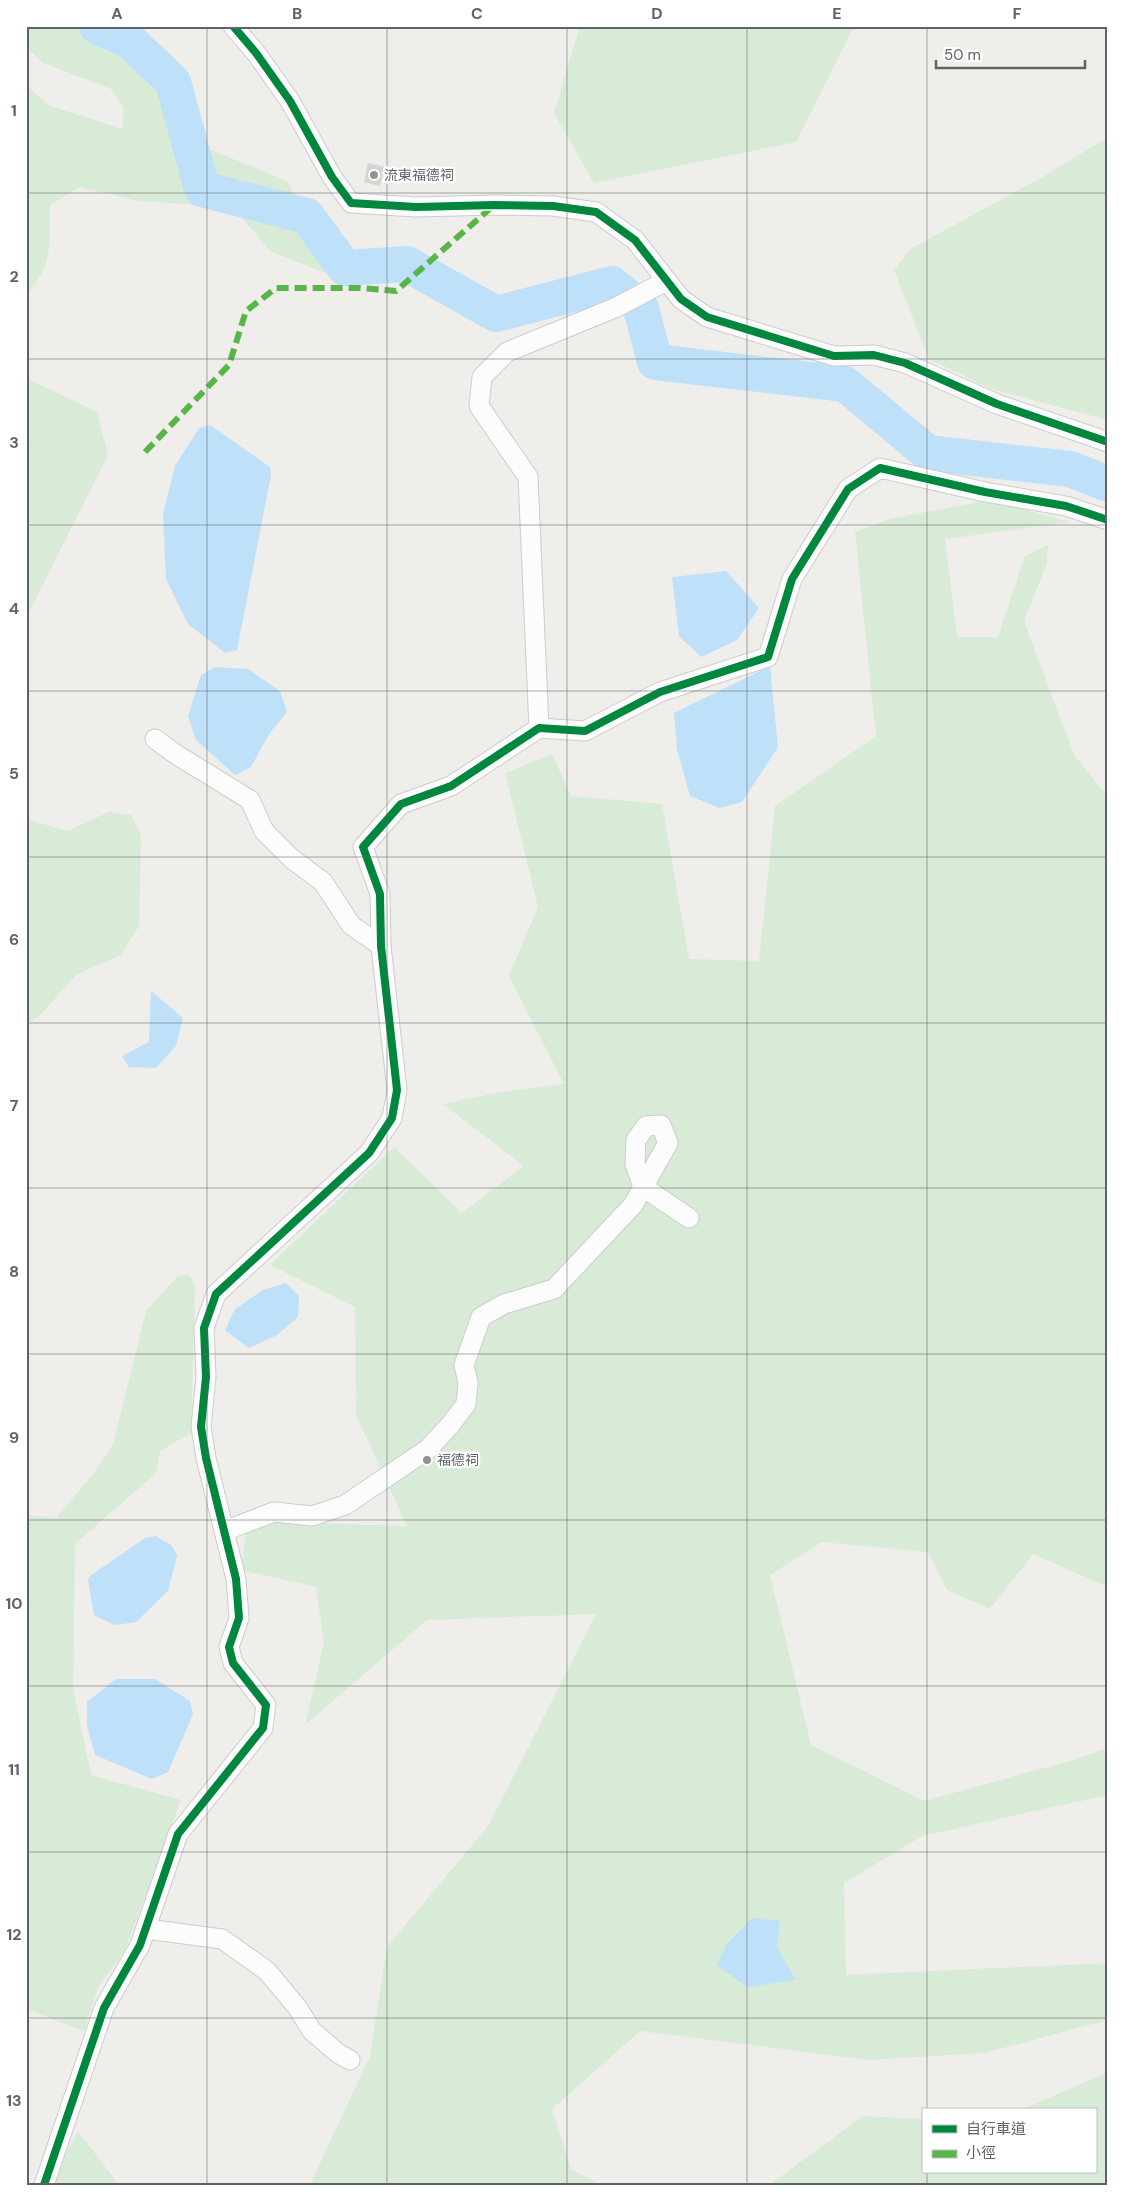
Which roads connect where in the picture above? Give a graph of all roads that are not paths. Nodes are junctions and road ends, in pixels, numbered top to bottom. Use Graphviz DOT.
graph roads {
  1 [pos="233,26"];
  2 [pos="666,281"];
  3 [pos="1108,442"];
  4 [pos="1108,520"];
  5 [pos="539,728"];
  6 [pos="155,739"];
  7 [pos="381,946"];
  8 [pos="689,1218"];
  9 [pos="224,1531"];
  10 [pos="147,1929"];
  11 [pos="350,2060"];
  12 [pos="44,2185"];
  1 -- 2 [label="street"];
  2 -- 3 [label="street"];
  2 -- 5 [label="street"];
  4 -- 5 [label="street"];
  5 -- 7 [label="street"];
  6 -- 7 [label="street"];
  7 -- 9 [label="street"];
  8 -- 9 [label="street"];
  9 -- 10 [label="street"];
  10 -- 11 [label="street"];
  10 -- 12 [label="street"];
}
